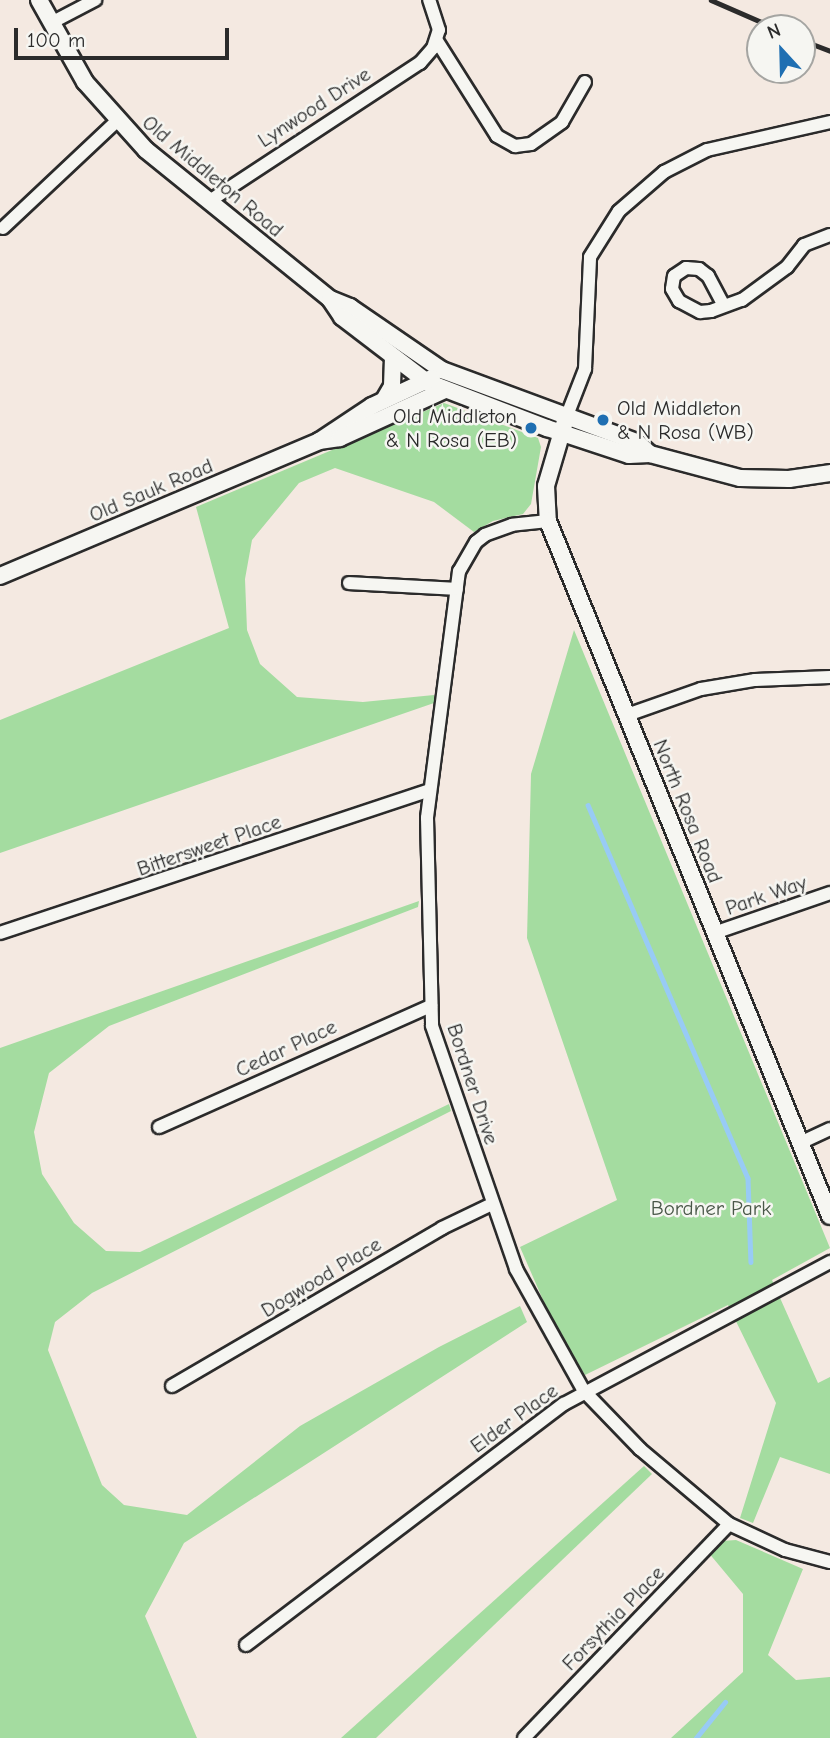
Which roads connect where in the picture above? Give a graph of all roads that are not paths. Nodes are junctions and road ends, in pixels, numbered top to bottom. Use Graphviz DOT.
graph roads {
  1 [pos="39,0"];
  2 [pos="95,0"];
  3 [pos="429,0"];
  4 [pos="51,23"];
  5 [pos="437,41"];
  6 [pos="585,82"];
  7 [pos="117,121"];
  8 [pos="830,122"];
  9 [pos="208,202"];
  10 [pos="3,228"];
  11 [pos="830,235"];
  12 [pos="330,299"];
  13 [pos="723,304"];
  14 [pos="393,359"];
  15 [pos="442,370"];
  16 [pos="428,382"];
  17 [pos="445,390"];
  18 [pos="384,400"];
  19 [pos="564,425"];
  20 [pos="319,441"];
  21 [pos="830,473"];
  22 [pos="548,522"];
  23 [pos="0,576"];
  24 [pos="349,583"];
  25 [pos="457,589"];
  26 [pos="830,677"];
  27 [pos="627,715"];
  28 [pos="429,790"];
  29 [pos="830,893"];
  30 [pos="0,933"];
  31 [pos="714,933"];
  32 [pos="431,1006"];
  33 [pos="159,1127"];
  34 [pos="830,1129"];
  35 [pos="800,1143"];
  36 [pos="492,1204"];
  37 [pos="830,1216"];
  38 [pos="830,1262"];
  39 [pos="172,1386"];
  40 [pos="584,1391"];
  41 [pos="729,1524"];
  42 [pos="830,1562"];
  43 [pos="246,1646"];
  44 [pos="524,1738"];
  1 -- 4 [label="street, Old Middleton Road"];
  2 -- 4 [label="street"];
  3 -- 5 [label="street"];
  4 -- 7 [label="street, Old Middleton Road"];
  5 -- 6 [label="street"];
  5 -- 9 [label="street, Lynwood Drive"];
  7 -- 9 [label="street, Old Middleton Road"];
  7 -- 10 [label="street"];
  8 -- 19 [label="street"];
  9 -- 12 [label="street, Old Middleton Road"];
  11 -- 13 [label="street"];
  12 -- 14 [label="street, Old Middleton Road"];
  12 -- 15 [label="street, Old Middleton Road"];
  14 -- 16 [label="street, Old Middleton Road"];
  14 -- 18 [label="street"];
  15 -- 16 [label="street, Old Sauk Road"];
  15 -- 17 [label="street"];
  15 -- 19 [label="street, Old Middleton Road"];
  16 -- 17 [label="street, Old Middleton Road"];
  16 -- 18 [label="street, Old Sauk Road"];
  17 -- 19 [label="street, Old Middleton Road"];
  17 -- 20 [label="street, Old Sauk Road"];
  18 -- 20 [label="street, Old Sauk Road"];
  19 -- 21 [label="street, Old Middleton Road"];
  19 -- 22 [label="street, North Rosa Road"];
  20 -- 23 [label="street, Old Sauk Road"];
  22 -- 25 [label="street, Bordner Drive"];
  22 -- 27 [label="street, North Rosa Road"];
  24 -- 25 [label="street"];
  25 -- 28 [label="street, Bordner Drive"];
  26 -- 27 [label="street"];
  27 -- 31 [label="street, North Rosa Road"];
  28 -- 30 [label="street, Bittersweet Place"];
  28 -- 32 [label="street, Bordner Drive"];
  29 -- 31 [label="street, Park Way"];
  31 -- 35 [label="street, North Rosa Road"];
  32 -- 33 [label="street, Cedar Place"];
  32 -- 36 [label="street, Bordner Drive"];
  34 -- 35 [label="street"];
  35 -- 37 [label="street, North Rosa Road"];
  36 -- 39 [label="street, Dogwood Place"];
  36 -- 40 [label="street, Bordner Drive"];
  38 -- 40 [label="street, Elder Place"];
  40 -- 41 [label="street, Bordner Drive"];
  40 -- 43 [label="street, Elder Place"];
  41 -- 42 [label="street, Bordner Drive"];
  41 -- 44 [label="street, Forsythia Place"];
}
